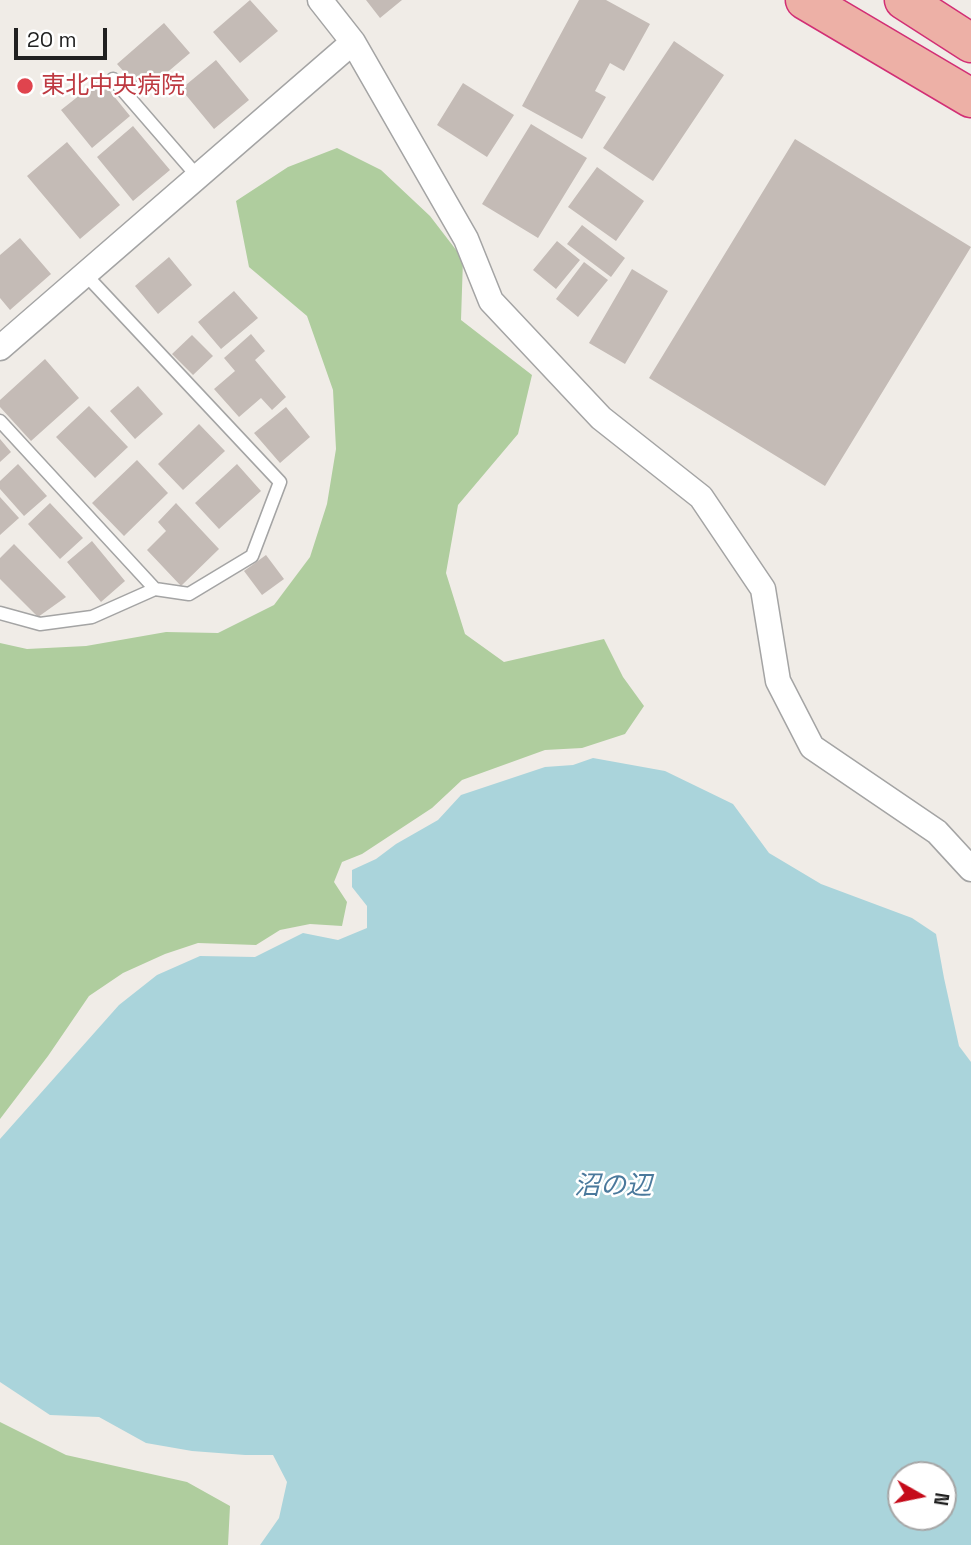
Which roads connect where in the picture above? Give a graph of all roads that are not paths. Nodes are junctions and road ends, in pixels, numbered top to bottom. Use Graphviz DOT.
graph roads {
  1 [pos="320,0"];
  2 [pos="805,0"];
  3 [pos="904,0"];
  4 [pos="353,42"];
  5 [pos="971,43"];
  6 [pos="113,79"];
  7 [pos="971,97"];
  8 [pos="198,177"];
  9 [pos="85,274"];
  10 [pos="0,348"];
  11 [pos="0,421"];
  12 [pos="155,589"];
  13 [pos="0,613"];
  14 [pos="971,869"];
  1 -- 4 [label="street"];
  2 -- 7 [label="highway"];
  3 -- 5 [label="highway"];
  4 -- 8 [label="street"];
  4 -- 14 [label="street"];
  6 -- 8 [label="lane"];
  8 -- 9 [label="street"];
  9 -- 10 [label="street"];
  9 -- 12 [label="lane"];
  11 -- 12 [label="lane"];
  12 -- 13 [label="lane"];
}
